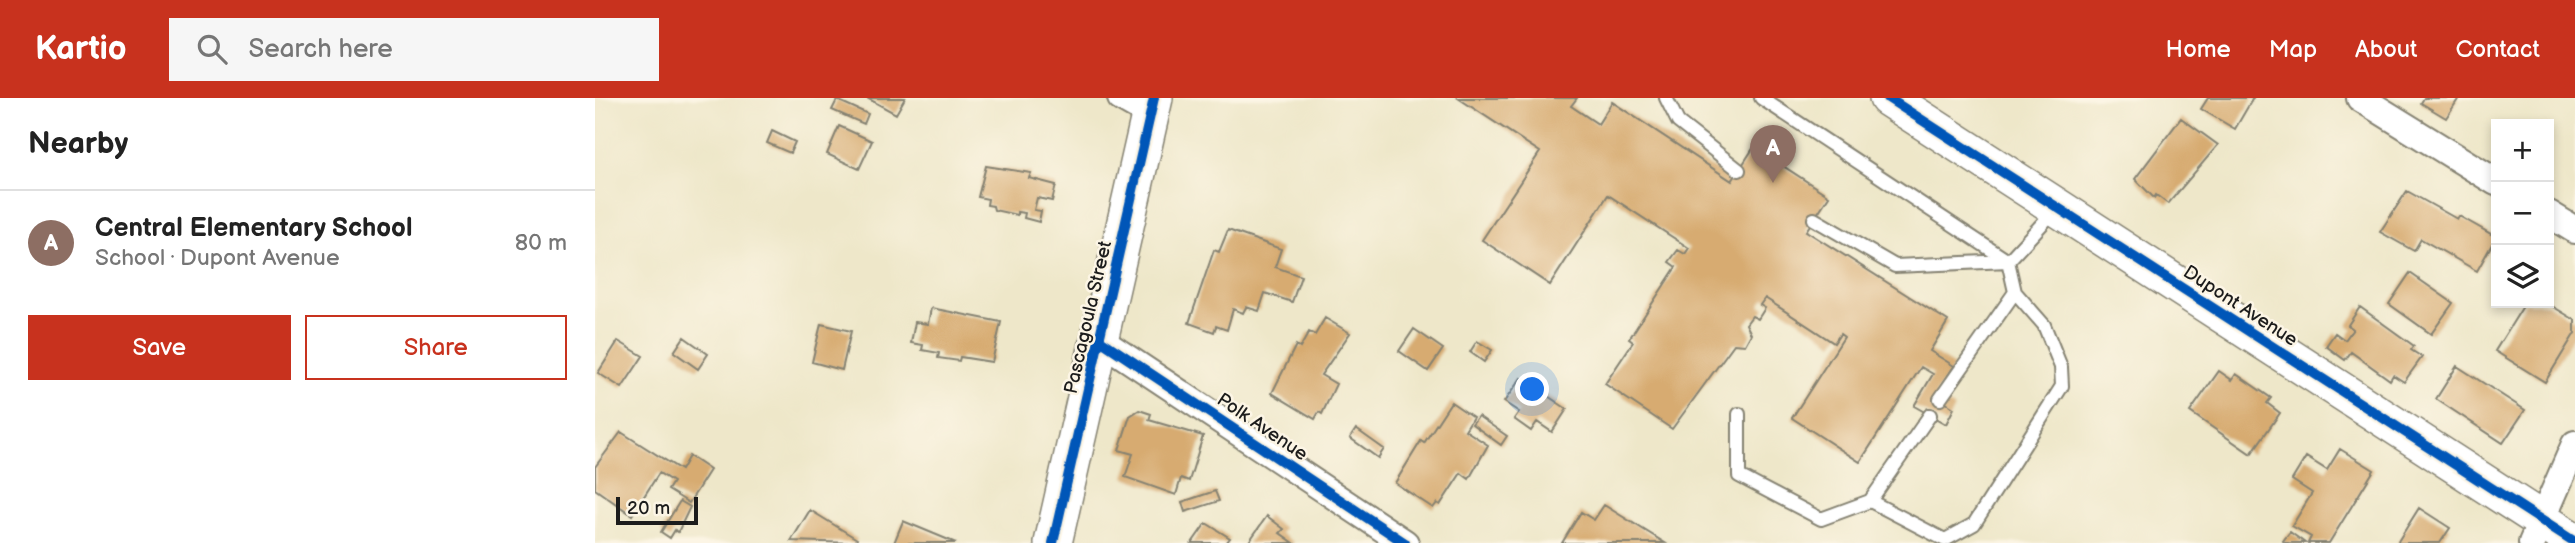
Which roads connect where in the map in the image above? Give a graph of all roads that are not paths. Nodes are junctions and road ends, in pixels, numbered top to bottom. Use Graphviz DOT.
graph roads {
  1 [pos="1666,98"];
  2 [pos="1761,98"];
  3 [pos="1888,98"];
  4 [pos="2360,98"];
  5 [pos="1142,103"];
  6 [pos="1739,170"];
  7 [pos="2491,179"];
  8 [pos="2057,208"];
  9 [pos="2554,217"];
  10 [pos="1814,219"];
  11 [pos="2575,230"];
  12 [pos="2008,261"];
  13 [pos="2015,292"];
  14 [pos="1100,340"];
  15 [pos="1940,399"];
  16 [pos="1739,414"];
  17 [pos="1930,415"];
  18 [pos="2575,444"];
  19 [pos="1870,501"];
  20 [pos="2537,532"];
  21 [pos="2575,542"];
  22 [pos="1053,543"];
  23 [pos="1405,543"];
  1 -- 6 [label="lane"];
  2 -- 12 [label="lane"];
  3 -- 8 [label="street, Dupont Avenue"];
  4 -- 7 [label="street"];
  5 -- 14 [label="street, Pascagoula Street"];
  8 -- 12 [label="lane"];
  8 -- 20 [label="street, Dupont Avenue"];
  9 -- 11 [label="street"];
  10 -- 12 [label="lane"];
  12 -- 13 [label="lane"];
  13 -- 15 [label="lane"];
  13 -- 19 [label="lane"];
  14 -- 22 [label="street, Pascagoula Street"];
  14 -- 23 [label="street, Polk Avenue"];
  16 -- 19 [label="lane"];
  17 -- 19 [label="lane"];
  18 -- 20 [label="street"];
  20 -- 21 [label="street, Dupont Avenue"];
}
